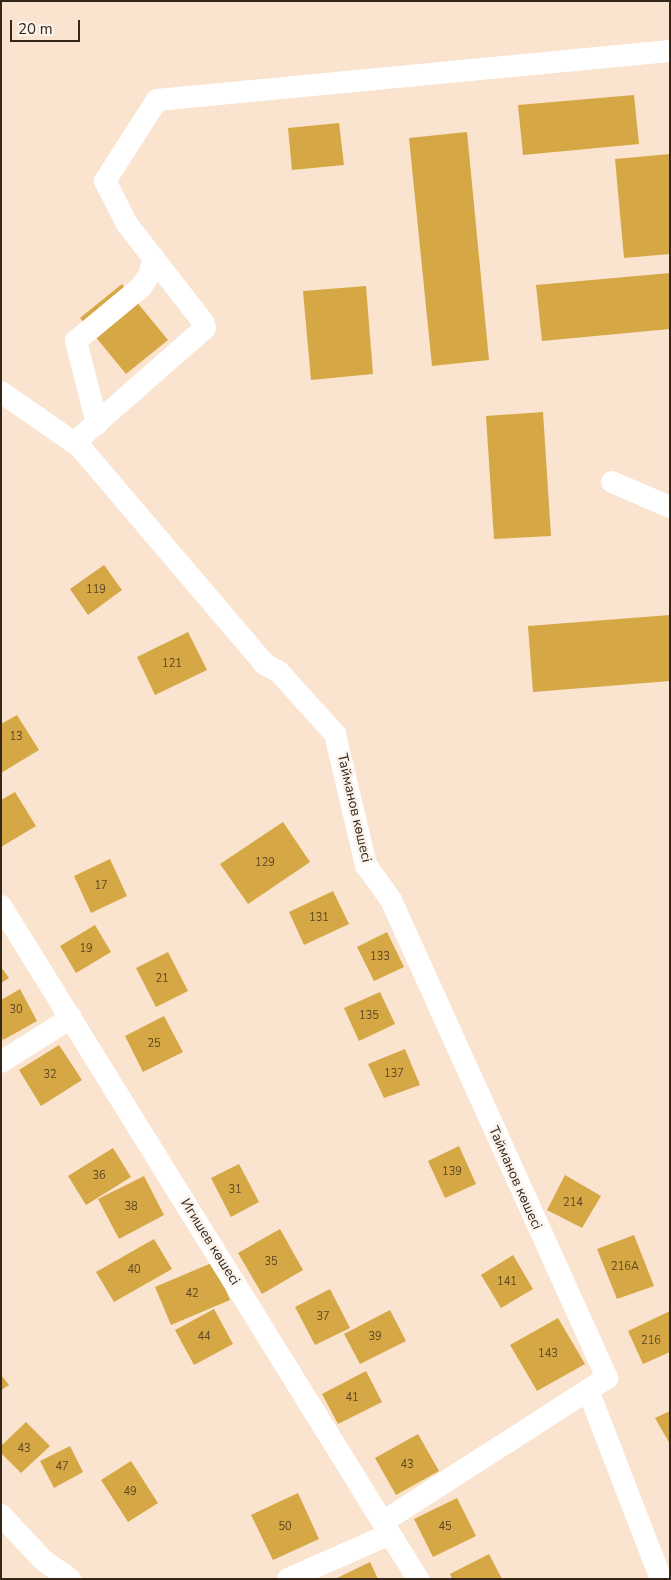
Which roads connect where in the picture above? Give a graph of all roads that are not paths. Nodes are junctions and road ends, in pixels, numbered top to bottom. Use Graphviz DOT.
graph roads {
  1 [pos="670,51"];
  2 [pos="154,258"];
  3 [pos="1,392"];
  4 [pos="97,424"];
  5 [pos="74,443"];
  6 [pos="612,482"];
  7 [pos="670,507"];
  8 [pos="1,906"];
  9 [pos="71,1018"];
  10 [pos="1,1062"];
  11 [pos="588,1390"];
  12 [pos="1,1515"];
  13 [pos="386,1528"];
  14 [pos="70,1579"];
  15 [pos="288,1579"];
  16 [pos="418,1579"];
  17 [pos="661,1579"];
  1 -- 2 [label="street"];
  2 -- 4 [label="street"];
  2 -- 4 [label="street"];
  3 -- 5 [label="street, Тайманов көшесі"];
  4 -- 5 [label="street"];
  5 -- 11 [label="street, Тайманов көшесі"];
  6 -- 7 [label="street"];
  8 -- 9 [label="street, Игишев көшесі"];
  9 -- 10 [label="street"];
  9 -- 13 [label="street, Игишев көшесі"];
  11 -- 13 [label="street, Тайманов көшесі"];
  11 -- 17 [label="street"];
  12 -- 14 [label="street"];
  13 -- 15 [label="street, Тайманов көшесі"];
  13 -- 16 [label="street, Игишев көшесі"];
}
